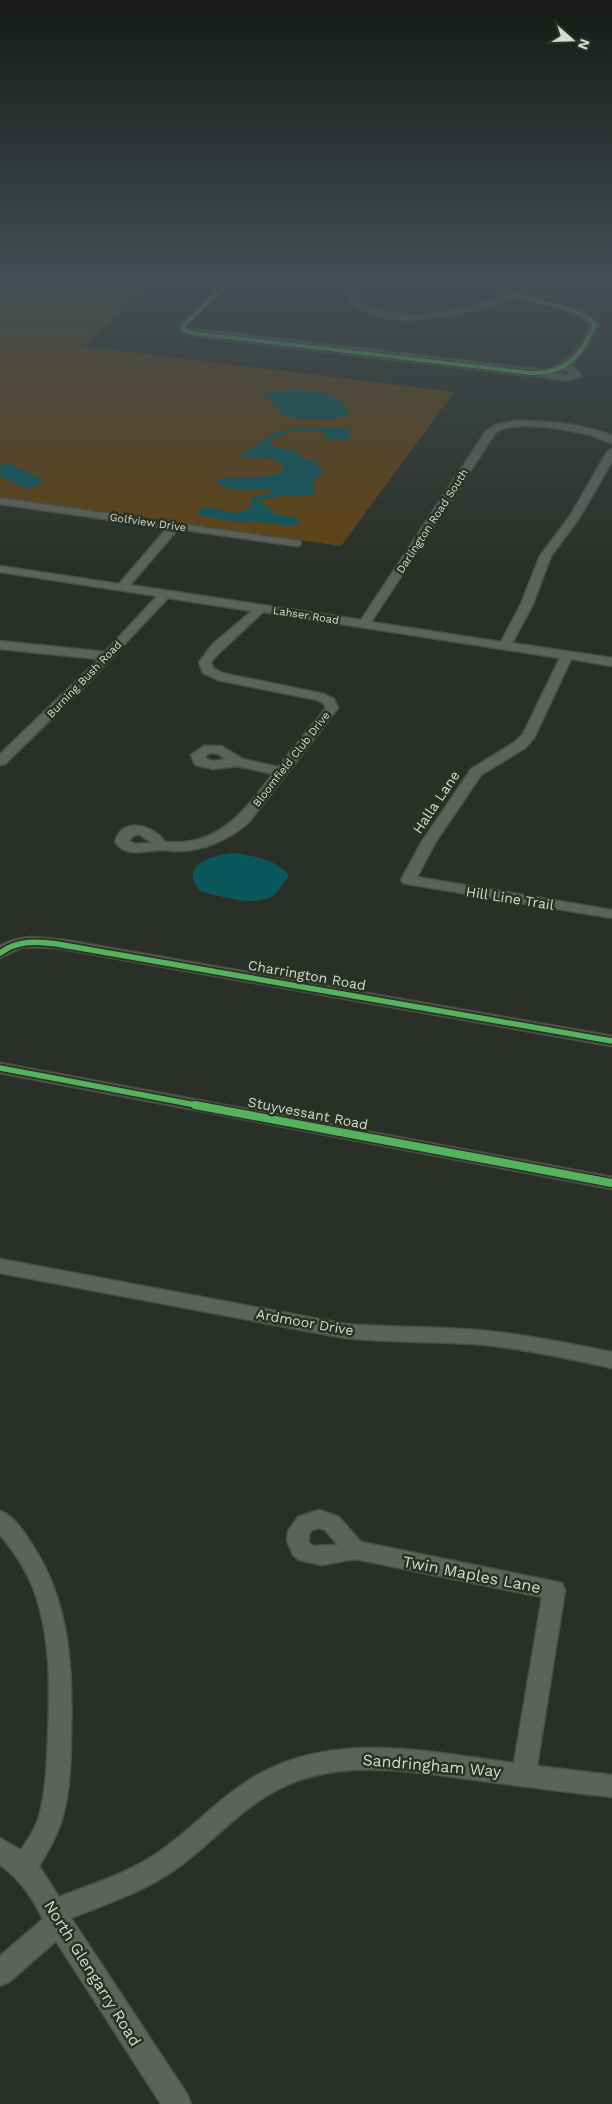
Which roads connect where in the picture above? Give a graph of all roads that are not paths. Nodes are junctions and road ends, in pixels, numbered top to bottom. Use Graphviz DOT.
graph roads {
  1 [pos="555,376"];
  2 [pos="571,376"];
  3 [pos="612,440"];
  4 [pos="612,452"];
  5 [pos="0,501"];
  6 [pos="176,526"];
  7 [pos="296,543"];
  8 [pos="0,569"];
  9 [pos="122,587"];
  10 [pos="165,594"];
  11 [pos="261,608"];
  12 [pos="364,624"];
  13 [pos="0,645"];
  14 [pos="505,646"];
  15 [pos="567,655"];
  16 [pos="107,656"];
  17 [pos="612,662"];
  18 [pos="0,761"];
  19 [pos="238,762"];
  20 [pos="281,772"];
  21 [pos="161,846"];
  22 [pos="408,880"];
  23 [pos="612,914"];
  24 [pos="0,953"];
  25 [pos="612,1041"];
  26 [pos="0,1068"];
  27 [pos="612,1183"];
  28 [pos="0,1266"];
  29 [pos="612,1360"];
  30 [pos="0,1520"];
  31 [pos="355,1550"];
  32 [pos="525,1774"];
  33 [pos="612,1786"];
  34 [pos="0,1850"];
  35 [pos="24,1867"];
  36 [pos="56,1917"];
  37 [pos="0,1973"];
  38 [pos="177,2104"];
  1 -- 2 [label="street"];
  3 -- 12 [label="street, Darlington Road South"];
  4 -- 14 [label="street"];
  5 -- 6 [label="street, Golfview Drive"];
  6 -- 7 [label="street, Golfview Drive"];
  6 -- 9 [label="street"];
  8 -- 9 [label="street, Lahser Road"];
  9 -- 10 [label="street, Lahser Road"];
  10 -- 11 [label="street, Lahser Road"];
  10 -- 16 [label="street, Burning Bush Road"];
  11 -- 12 [label="street, Lahser Road"];
  11 -- 20 [label="street, Bloomfield Club Drive"];
  12 -- 14 [label="street, Lahser Road"];
  13 -- 16 [label="street"];
  14 -- 15 [label="street, Lahser Road"];
  15 -- 17 [label="street, Lahser Road"];
  15 -- 22 [label="street, Halla Lane"];
  16 -- 18 [label="street, Burning Bush Road"];
  19 -- 20 [label="street"];
  20 -- 21 [label="street, Bloomfield Club Drive"];
  22 -- 23 [label="street, Hill Line Trail"];
  24 -- 25 [label="street, Charrington Road"];
  26 -- 27 [label="street, Stuyvessant Road"];
  28 -- 29 [label="street, Ardmoor Drive"];
  30 -- 35 [label="street"];
  31 -- 32 [label="street, Twin Maples Lane"];
  32 -- 33 [label="street, Sandringham Way"];
  32 -- 36 [label="street, Sandringham Way"];
  34 -- 35 [label="street, North Glengarry Road"];
  35 -- 36 [label="street, North Glengarry Road"];
  36 -- 37 [label="street"];
  36 -- 38 [label="street, North Glengarry Road"];
}
